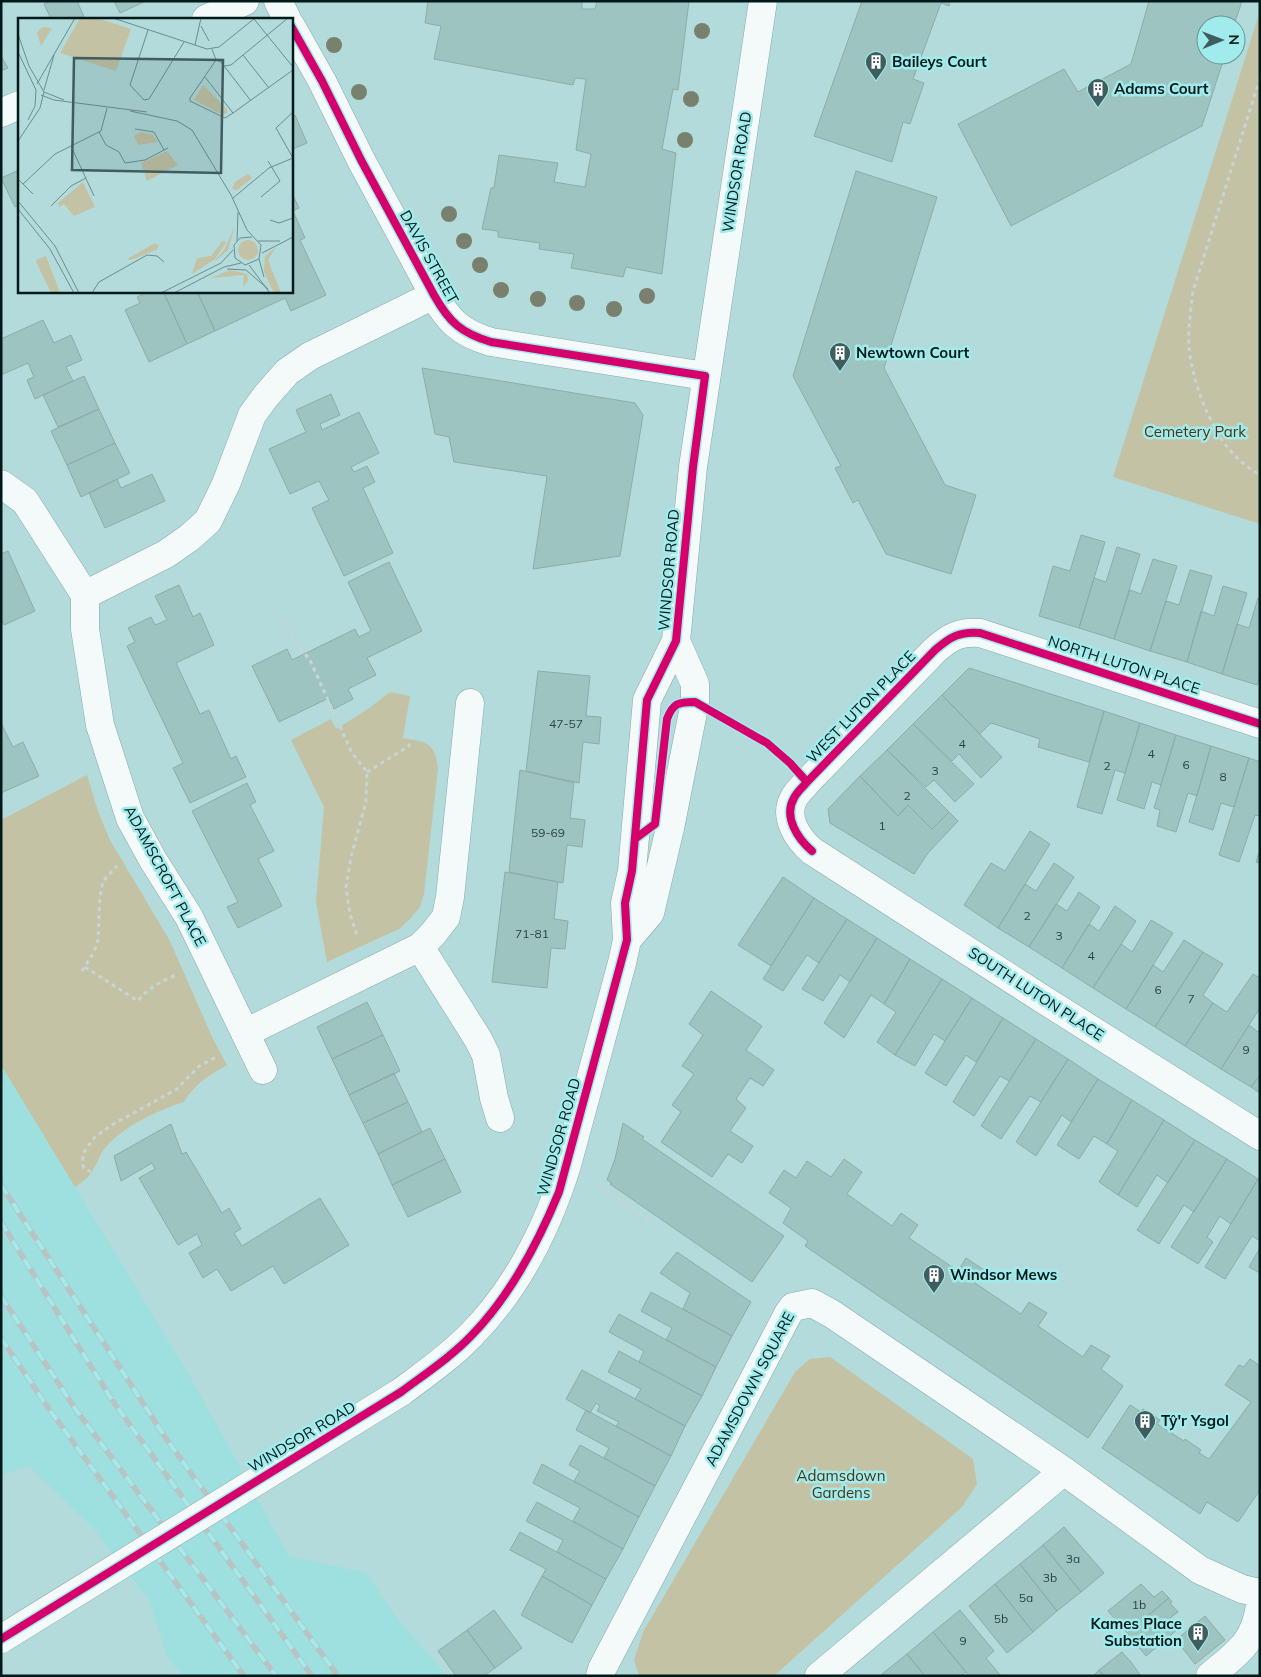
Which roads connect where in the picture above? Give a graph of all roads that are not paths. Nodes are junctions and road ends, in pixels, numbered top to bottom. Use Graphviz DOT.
graph roads {
  1 [pos="245,1"];
  2 [pos="278,1"];
  3 [pos="764,1"];
  4 [pos="208,18"];
  5 [pos="286,18"];
  6 [pos="292,28"];
  7 [pos="18,105"];
  8 [pos="1,113"];
  9 [pos="434,295"];
  10 [pos="705,376"];
  11 [pos="1,484"];
  12 [pos="85,595"];
  13 [pos="980,633"];
  14 [pos="676,641"];
  15 [pos="470,703"];
  16 [pos="1260,724"];
  17 [pos="812,851"];
  18 [pos="627,940"];
  19 [pos="420,947"];
  20 [pos="245,1033"];
  21 [pos="263,1070"];
  22 [pos="500,1118"];
  23 [pos="1260,1136"];
  24 [pos="1064,1471"];
  25 [pos="1260,1593"];
  26 [pos="1260,1605"];
  27 [pos="1,1639"];
  28 [pos="600,1676"];
  29 [pos="819,1676"];
  30 [pos="1210,1676"];
  1 -- 4 [label="street"];
  2 -- 5 [label="street"];
  3 -- 10 [label="street, WINDSOR ROAD"];
  6 -- 9 [label="street, DAVIS STREET"];
  7 -- 8 [label="street"];
  9 -- 10 [label="street, DAVIS STREET"];
  9 -- 12 [label="street"];
  10 -- 14 [label="street, WINDSOR ROAD"];
  11 -- 12 [label="street"];
  12 -- 20 [label="street, ADAMSCROFT PLACE"];
  13 -- 16 [label="street, NORTH LUTON PLACE"];
  13 -- 17 [label="street, WEST LUTON PLACE"];
  14 -- 18 [label="street, WINDSOR ROAD"];
  14 -- 18 [label="street, WINDSOR ROAD"];
  15 -- 19 [label="street"];
  17 -- 23 [label="street, SOUTH LUTON PLACE"];
  18 -- 27 [label="street, WINDSOR ROAD, bridge"];
  19 -- 20 [label="street"];
  19 -- 22 [label="street"];
  20 -- 21 [label="street, ADAMSCROFT PLACE"];
  24 -- 25 [label="street, ADAMSDOWN SQUARE"];
  24 -- 28 [label="street, ADAMSDOWN SQUARE"];
  24 -- 29 [label="street"];
  26 -- 30 [label="street"];
}
